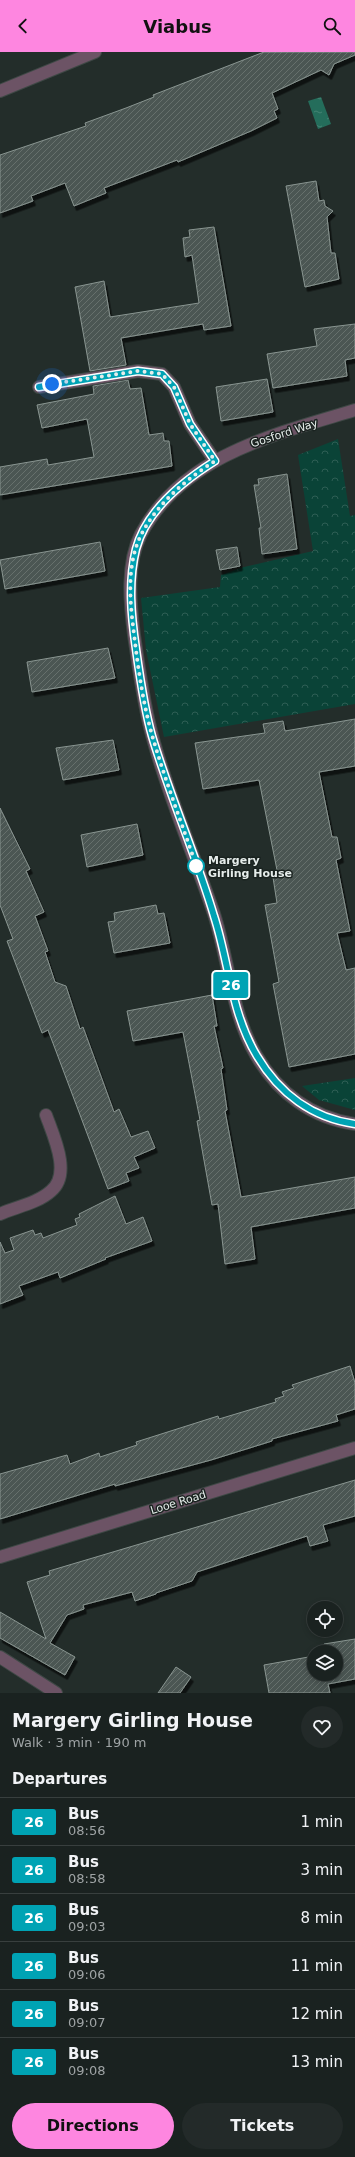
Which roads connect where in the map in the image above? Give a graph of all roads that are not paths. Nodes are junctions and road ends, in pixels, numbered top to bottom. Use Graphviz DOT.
graph roads {
  1 [pos="95,52"];
  2 [pos="0,91"];
  3 [pos="39,387"];
  4 [pos="355,410"];
  5 [pos="215,461"];
  6 [pos="46,1115"];
  7 [pos="355,1124"];
  8 [pos="0,1214"];
  9 [pos="355,1448"];
  10 [pos="0,1557"];
  11 [pos="0,1657"];
  12 [pos="56,1693"];
  1 -- 2 [label="street"];
  3 -- 5 [label="street"];
  4 -- 5 [label="street, Gosford Way"];
  5 -- 7 [label="street, Gosford Way"];
  6 -- 8 [label="street"];
  9 -- 10 [label="street, Looe Road"];
  11 -- 12 [label="street"];
}
